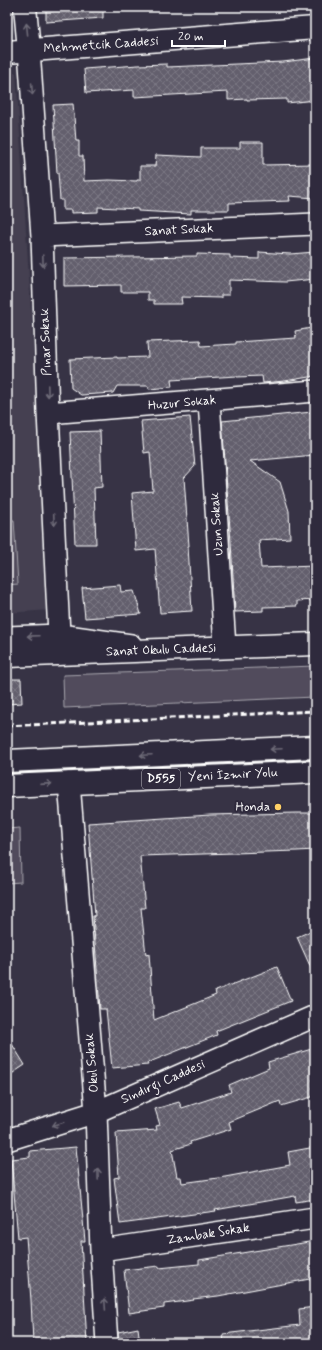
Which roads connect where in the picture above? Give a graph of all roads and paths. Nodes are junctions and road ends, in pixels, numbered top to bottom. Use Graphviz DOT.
graph roads {
  1 [pos="25,7"];
  2 [pos="315,28"];
  3 [pos="29,50"];
  4 [pos="7,52"];
  5 [pos="315,224"];
  6 [pos="42,236"];
  7 [pos="315,391"];
  8 [pos="210,401"];
  9 [pos="48,413"];
  10 [pos="7,637"];
  11 [pos="315,644"];
  12 [pos="60,645"];
  13 [pos="225,647"];
  14 [pos="7,656"];
  15 [pos="315,747"];
  16 [pos="68,759"];
  17 [pos="7,762"];
  18 [pos="315,772"];
  19 [pos="69,783"];
  20 [pos="7,786"];
  21 [pos="315,1016"];
  22 [pos="96,1112"];
  23 [pos="7,1140"];
  24 [pos="315,1218"];
  25 [pos="101,1250"];
  26 [pos="108,1343"];
  3 -- 1 [label="main road, one-way"];
  2 -- 3 [label="main road, Mehmetcik Caddesi"];
  3 -- 4 [label="main road, Mehmetcik Caddesi"];
  3 -- 6 [label="street, Pınar Sokak, one-way"];
  5 -- 6 [label="street, Sanat Sokak"];
  6 -- 9 [label="street, Pınar Sokak, one-way"];
  7 -- 8 [label="street, Huzur Sokak"];
  8 -- 9 [label="street, Huzur Sokak"];
  8 -- 13 [label="street, Uzun Sokak"];
  9 -- 12 [label="street, Pınar Sokak, one-way"];
  12 -- 10 [label="street, one-way"];
  11 -- 13 [label="main road, Sanat Okulu Caddesi"];
  12 -- 13 [label="main road, Sanat Okulu Caddesi"];
  12 -- 14 [label="main road, Sanat Okulu Caddesi"];
  15 -- 16 [label="main road, Yeni İzmir Yolu / D555, one-way"];
  16 -- 17 [label="main road, Yeni İzmir Yolu / D555"];
  16 -- 19 [label="main road"];
  18 -- 19 [label="main road, Yeni İzmir Yolu / D555"];
  20 -- 19 [label="main road, Yeni İzmir Yolu / D555, one-way"];
  19 -- 22 [label="street, Okul Sokak"];
  21 -- 22 [label="street, Sındırgı Caddesi"];
  22 -- 23 [label="street, Sındırgı Caddesi, one-way"];
  25 -- 22 [label="street, Okul Sokak, one-way"];
  24 -- 25 [label="street, Zambak Sokak"];
  26 -- 25 [label="street, Okul Sokak, one-way"];
}
